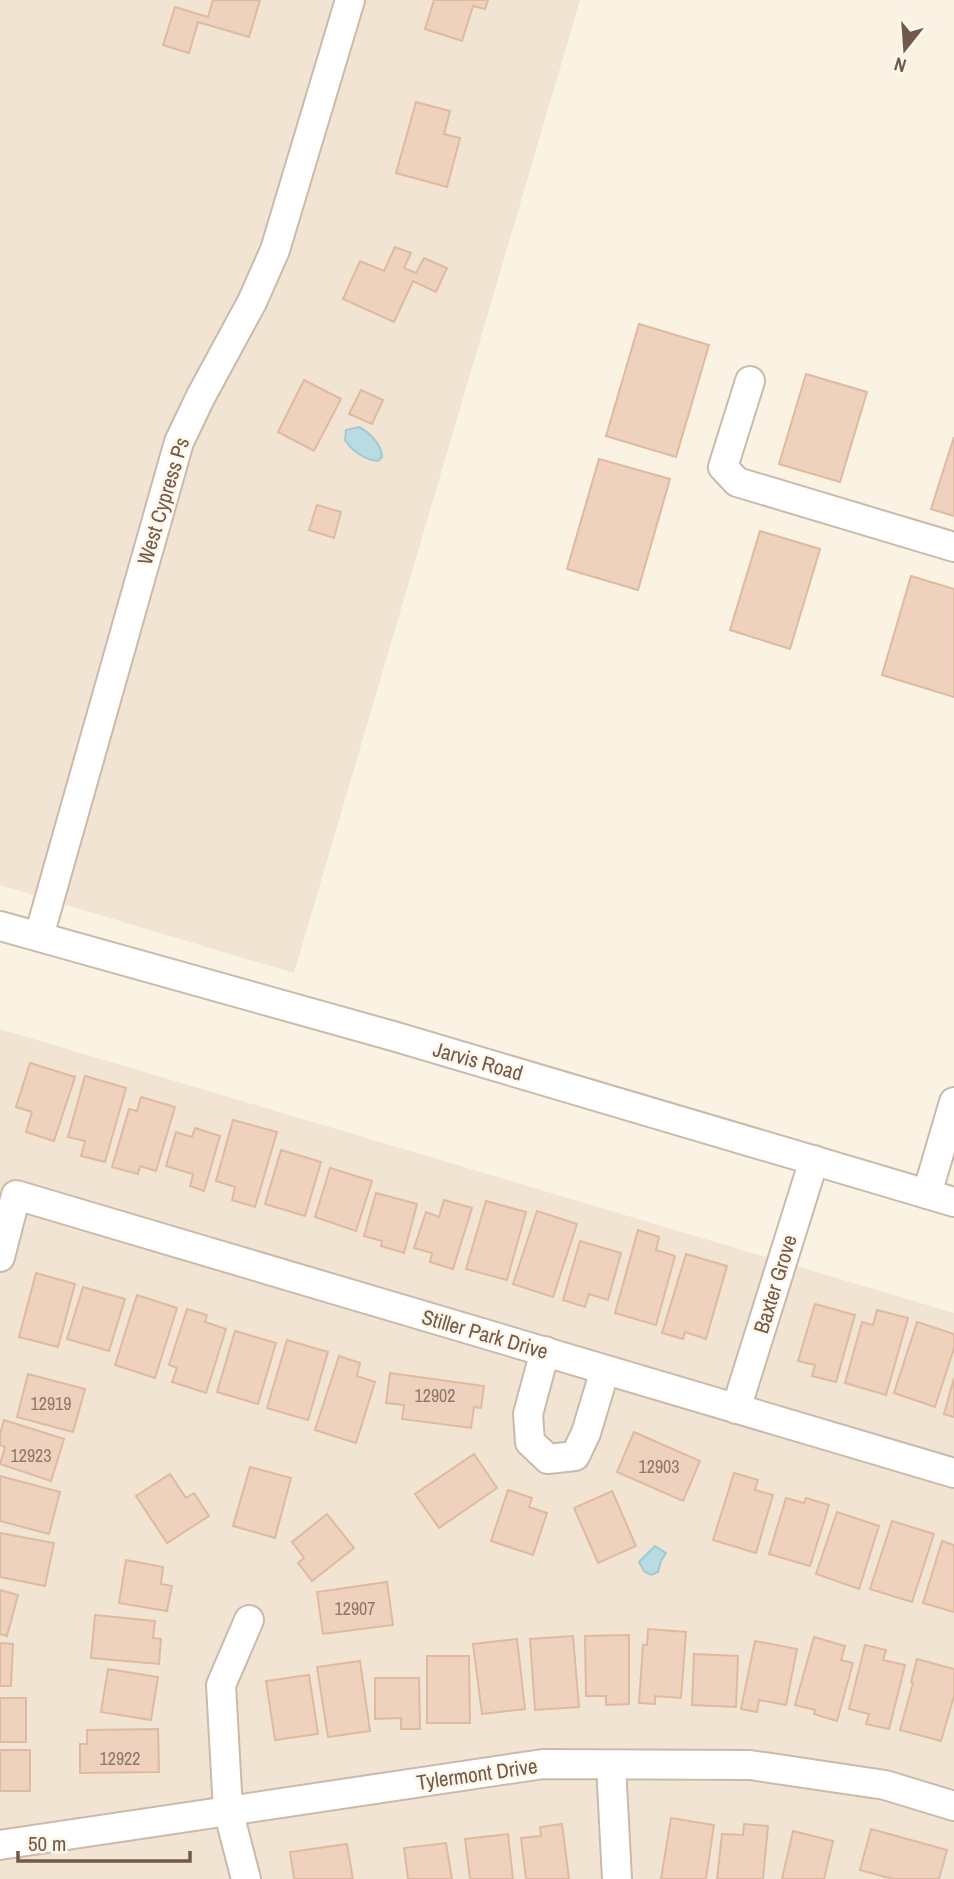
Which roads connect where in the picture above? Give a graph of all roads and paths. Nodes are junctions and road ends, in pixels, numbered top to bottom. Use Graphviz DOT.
graph roads {
  1 [pos="350,0"];
  2 [pos="750,381"];
  3 [pos="954,547"];
  4 [pos="0,926"];
  5 [pos="38,936"];
  6 [pos="954,1102"];
  7 [pos="814,1160"];
  8 [pos="927,1194"];
  9 [pos="954,1202"];
  10 [pos="0,1257"];
  11 [pos="545,1351"];
  12 [pos="605,1370"];
  13 [pos="736,1409"];
  14 [pos="954,1473"];
  15 [pos="249,1620"];
  16 [pos="611,1765"];
  17 [pos="954,1806"];
  18 [pos="228,1810"];
  19 [pos="0,1845"];
  20 [pos="246,1879"];
  21 [pos="617,1879"];
  1 -- 5 [label="street, West Cypress Ps"];
  2 -- 3 [label="street"];
  4 -- 5 [label="street, Jarvis Road"];
  5 -- 7 [label="street, Jarvis Road"];
  6 -- 8 [label="street"];
  7 -- 8 [label="street, Jarvis Road"];
  7 -- 13 [label="street, Baxter Grove"];
  8 -- 9 [label="street, Jarvis Road"];
  10 -- 11 [label="street, Stiller Park Drive"];
  11 -- 12 [label="street, Stiller Park Drive"];
  11 -- 12 [label="street"];
  12 -- 13 [label="street, Stiller Park Drive"];
  13 -- 14 [label="street, Stiller Park Drive"];
  15 -- 18 [label="street"];
  16 -- 17 [label="street, Tylermont Drive"];
  16 -- 18 [label="street, Tylermont Drive"];
  16 -- 21 [label="street"];
  18 -- 19 [label="street, Tylermont Drive"];
  18 -- 20 [label="street"];
}
